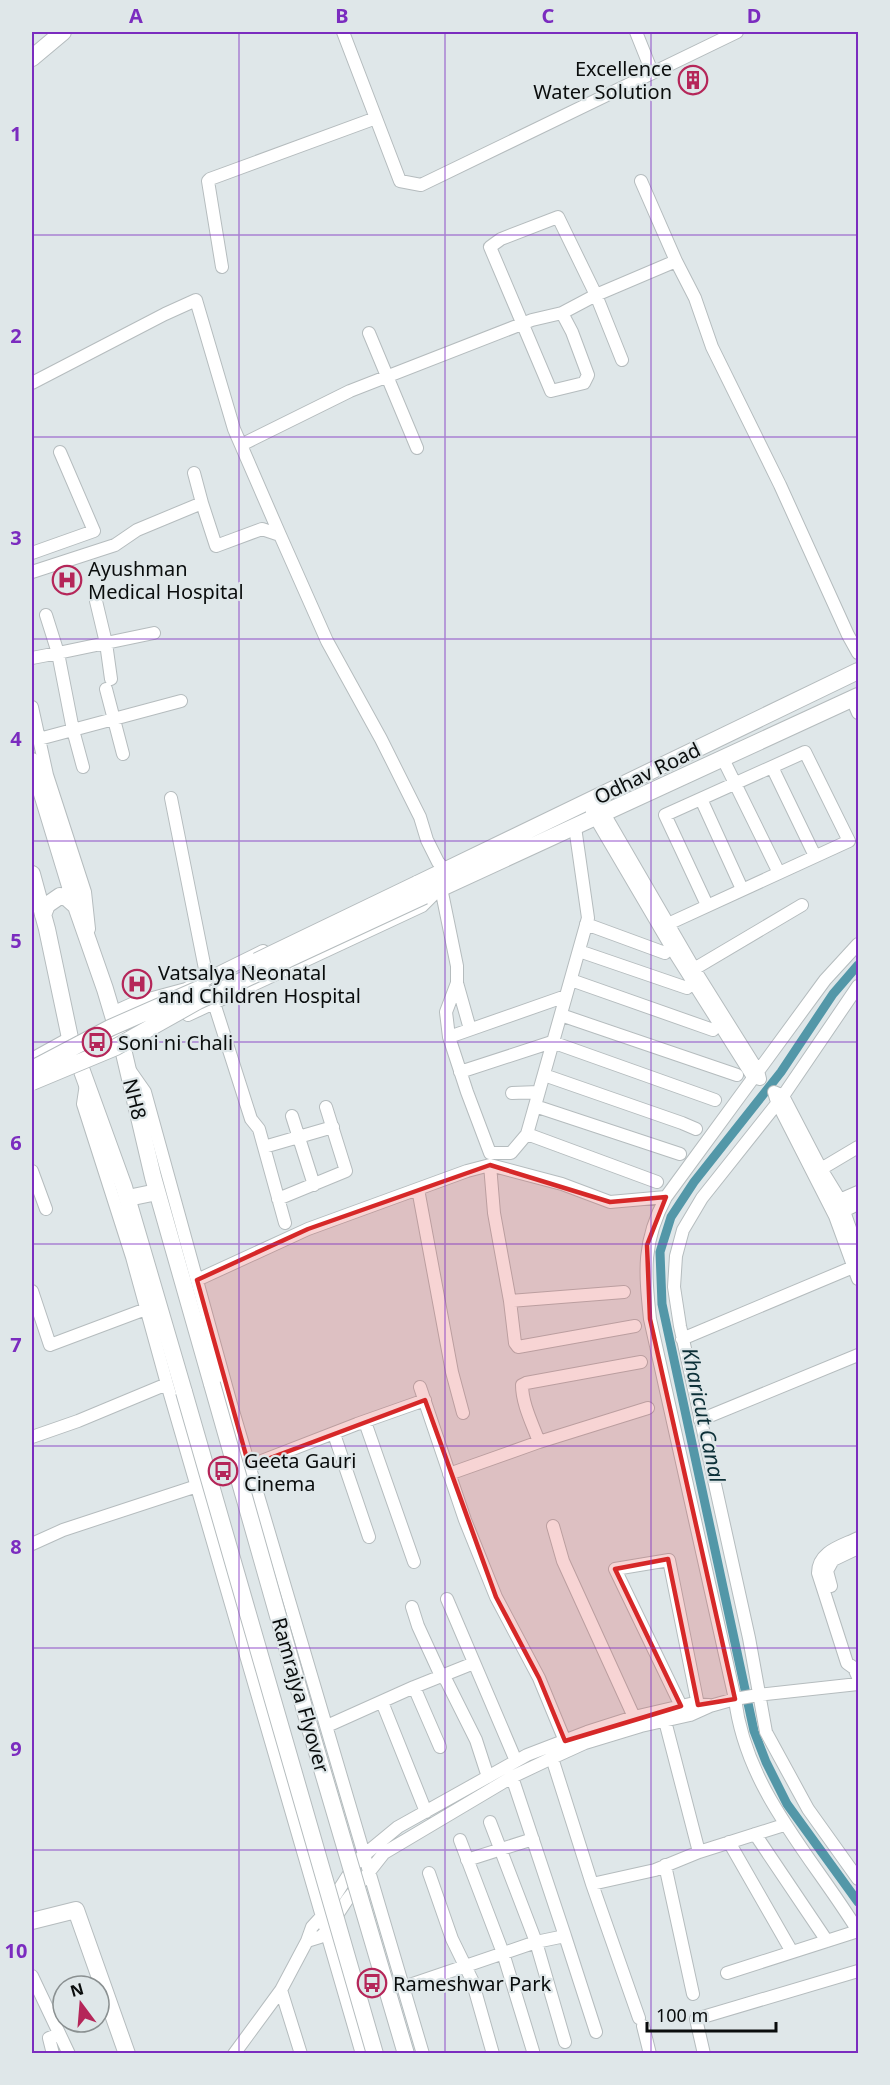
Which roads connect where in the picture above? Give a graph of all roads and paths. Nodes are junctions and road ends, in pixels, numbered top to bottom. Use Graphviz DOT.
graph roads {
  1 [pos="52,32"];
  2 [pos="63,32"];
  3 [pos="343,32"];
  4 [pos="636,32"];
  5 [pos="737,32"];
  6 [pos="711,37"];
  7 [pos="32,49"];
  8 [pos="32,58"];
  9 [pos="652,72"];
  10 [pos="376,118"];
  11 [pos="641,181"];
  12 [pos="676,261"];
  13 [pos="222,267"];
  14 [pos="596,295"];
  15 [pos="562,313"];
  16 [pos="523,323"];
  17 [pos="369,333"];
  18 [pos="622,360"];
  19 [pos="387,376"];
  20 [pos="32,383"];
  21 [pos="241,445"];
  22 [pos="417,448"];
  23 [pos="60,452"];
  24 [pos="194,472"];
  25 [pos="202,503"];
  26 [pos="280,535"];
  27 [pos="32,553"];
  28 [pos="32,572"];
  29 [pos="96,601"];
  30 [pos="46,615"];
  31 [pos="154,633"];
  32 [pos="106,643"];
  33 [pos="58,653"];
  34 [pos="858,653"];
  35 [pos="32,658"];
  36 [pos="858,671"];
  37 [pos="181,701"];
  38 [pos="856,703"];
  39 [pos="32,707"];
  40 [pos="115,719"];
  41 [pos="73,730"];
  42 [pos="39,739"];
  43 [pos="123,754"];
  44 [pos="723,759"];
  45 [pos="32,761"];
  46 [pos="83,767"];
  47 [pos="772,767"];
  48 [pos="734,784"];
  49 [pos="171,798"];
  50 [pos="701,799"];
  51 [pos="591,800"];
  52 [pos="599,816"];
  53 [pos="575,827"];
  54 [pos="854,839"];
  55 [pos="815,856"];
  56 [pos="779,873"];
  57 [pos="32,874"];
  58 [pos="441,879"];
  59 [pos="742,889"];
  60 [pos="420,890"];
  61 [pos="707,905"];
  62 [pos="802,905"];
  63 [pos="76,906"];
  64 [pos="43,915"];
  65 [pos="586,924"];
  66 [pos="668,924"];
  67 [pos="858,944"];
  68 [pos="92,951"];
  69 [pos="579,951"];
  70 [pos="665,953"];
  71 [pos="694,969"];
  72 [pos="207,979"];
  73 [pos="571,980"];
  74 [pos="457,983"];
  75 [pos="858,986"];
  76 [pos="687,988"];
  77 [pos="567,996"];
  78 [pos="214,1003"];
  79 [pos="112,1013"];
  80 [pos="561,1015"];
  81 [pos="470,1029"];
  82 [pos="713,1030"];
  83 [pos="449,1037"];
  84 [pos="70,1038"];
  85 [pos="552,1042"];
  86 [pos="125,1058"];
  87 [pos="32,1059"];
  88 [pos="32,1069"];
  89 [pos="460,1072"];
  90 [pos="737,1075"];
  91 [pos="85,1076"];
  92 [pos="544,1076"];
  93 [pos="758,1077"];
  94 [pos="32,1082"];
  95 [pos="32,1090"];
  96 [pos="539,1092"];
  97 [pos="512,1093"];
  98 [pos="777,1095"];
  99 [pos="715,1100"];
  100 [pos="535,1106"];
  101 [pos="326,1107"];
  102 [pos="292,1116"];
  103 [pos="333,1127"];
  104 [pos="696,1129"];
  105 [pos="527,1134"];
  106 [pos="298,1137"];
  107 [pos="264,1147"];
  108 [pos="858,1147"];
  109 [pos="680,1154"];
  110 [pos="490,1165"];
  111 [pos="821,1169"];
  112 [pos="32,1171"];
  113 [pos="657,1182"];
  114 [pos="314,1185"];
  115 [pos="418,1189"];
  116 [pos="157,1192"];
  117 [pos="858,1192"];
  118 [pos="666,1197"];
  119 [pos="128,1198"];
  120 [pos="278,1199"];
  121 [pos="858,1204"];
  122 [pos="837,1208"];
  123 [pos="46,1209"];
  124 [pos="285,1223"];
  125 [pos="858,1251"];
  126 [pos="857,1270"];
  127 [pos="197,1280"];
  128 [pos="32,1291"];
  129 [pos="624,1292"];
  130 [pos="510,1301"];
  131 [pos="197,1308"];
  132 [pos="146,1309"];
  133 [pos="37,1325"];
  134 [pos="635,1326"];
  135 [pos="198,1336"];
  136 [pos="682,1339"];
  137 [pos="169,1341"];
  138 [pos="858,1355"];
  139 [pos="218,1360"];
  140 [pos="641,1362"];
  141 [pos="165,1377"];
  142 [pos="420,1386"];
  143 [pos="425,1400"];
  144 [pos="648,1408"];
  145 [pos="463,1413"];
  146 [pos="700,1420"];
  147 [pos="365,1422"];
  148 [pos="334,1434"];
  149 [pos="32,1437"];
  150 [pos="539,1442"];
  151 [pos="249,1466"];
  152 [pos="449,1474"];
  153 [pos="197,1486"];
  154 [pos="552,1526"];
  155 [pos="369,1537"];
  156 [pos="858,1538"];
  157 [pos="32,1544"];
  158 [pos="858,1548"];
  159 [pos="414,1562"];
  160 [pos="447,1599"];
  161 [pos="412,1607"];
  162 [pos="474,1663"];
  163 [pos="856,1672"];
  164 [pos="441,1676"];
  165 [pos="858,1684"];
  166 [pos="414,1687"];
  167 [pos="758,1695"];
  168 [pos="735,1699"];
  169 [pos="382,1702"];
  170 [pos="704,1705"];
  171 [pos="681,1706"];
  172 [pos="634,1717"];
  173 [pos="664,1720"];
  174 [pos="327,1726"];
  175 [pos="565,1741"];
  176 [pos="440,1747"];
  177 [pos="552,1758"];
  178 [pos="516,1761"];
  179 [pos="488,1777"];
  180 [pos="512,1777"];
  181 [pos="426,1812"];
  182 [pos="490,1822"];
  183 [pos="784,1825"];
  184 [pos="755,1834"];
  185 [pos="533,1839"];
  186 [pos="460,1840"];
  187 [pos="729,1842"];
  188 [pos="501,1849"];
  189 [pos="699,1852"];
  190 [pos="364,1854"];
  191 [pos="467,1860"];
  192 [pos="665,1865"];
  193 [pos="369,1872"];
  194 [pos="429,1872"];
  195 [pos="858,1879"];
  196 [pos="592,1884"];
  197 [pos="322,1916"];
  198 [pos="32,1921"];
  199 [pos="858,1931"];
  200 [pos="326,1932"];
  201 [pos="566,1936"];
  202 [pos="306,1941"];
  203 [pos="827,1941"];
  204 [pos="536,1942"];
  205 [pos="792,1952"];
  206 [pos="504,1953"];
  207 [pos="464,1965"];
  208 [pos="858,1971"];
  209 [pos="727,1973"];
  210 [pos="32,1976"];
  211 [pos="404,1988"];
  212 [pos="281,1990"];
  213 [pos="693,1994"];
  214 [pos="51,2017"];
  215 [pos="596,2032"];
  216 [pos="59,2034"];
  217 [pos="565,2042"];
  218 [pos="533,2051"];
  219 [pos="298,2052"];
  220 [pos="53,2054"];
  221 [pos="69,2054"];
  222 [pos="127,2054"];
  223 [pos="234,2054"];
  224 [pos="362,2054"];
  225 [pos="375,2054"];
  226 [pos="406,2054"];
  227 [pos="423,2054"];
  228 [pos="493,2054"];
  229 [pos="650,2054"];
  230 [pos="704,2054"];
  1 -- 7 [label="main road"];
  2 -- 8 [label="main road"];
  3 -- 10 [label="street"];
  4 -- 9 [label="street"];
  5 -- 6 [label="street"];
  6 -- 9 [label="street"];
  9 -- 10 [label="street"];
  10 -- 13 [label="street"];
  11 -- 12 [label="street"];
  12 -- 14 [label="street"];
  12 -- 34 [label="street"];
  14 -- 15 [label="street"];
  14 -- 16 [label="street"];
  14 -- 18 [label="street"];
  15 -- 16 [label="street"];
  15 -- 16 [label="street"];
  16 -- 19 [label="street"];
  17 -- 19 [label="street"];
  19 -- 21 [label="street"];
  19 -- 22 [label="street"];
  20 -- 21 [label="street"];
  21 -- 26 [label="street"];
  23 -- 27 [label="street"];
  24 -- 25 [label="street"];
  25 -- 26 [label="street"];
  25 -- 28 [label="street"];
  26 -- 58 [label="street"];
  29 -- 32 [label="street"];
  30 -- 33 [label="street"];
  31 -- 32 [label="street"];
  32 -- 33 [label="street"];
  32 -- 40 [label="street"];
  33 -- 35 [label="street"];
  33 -- 41 [label="street"];
  36 -- 51 [label="main road, Odhav Road"];
  37 -- 40 [label="street"];
  38 -- 44 [label="main road, Odhav Road"];
  39 -- 42 [label="street"];
  40 -- 41 [label="street"];
  40 -- 43 [label="street"];
  41 -- 42 [label="street"];
  41 -- 46 [label="street"];
  42 -- 68 [label="street"];
  44 -- 48 [label="street"];
  44 -- 52 [label="main road, Odhav Road"];
  45 -- 63 [label="main road, NH8"];
  47 -- 48 [label="street"];
  47 -- 54 [label="street"];
  47 -- 55 [label="street"];
  48 -- 50 [label="street"];
  48 -- 56 [label="street"];
  49 -- 72 [label="street"];
  50 -- 59 [label="street"];
  50 -- 61 [label="street"];
  51 -- 52 [label="street"];
  51 -- 58 [label="main road, Odhav Road"];
  52 -- 53 [label="main road, Odhav Road"];
  52 -- 66 [label="street"];
  52 -- 93 [label="street"];
  53 -- 58 [label="main road, Odhav Road"];
  53 -- 65 [label="street"];
  54 -- 55 [label="street"];
  55 -- 56 [label="street"];
  56 -- 59 [label="street"];
  57 -- 64 [label="main road"];
  58 -- 60 [label="main road"];
  58 -- 72 [label="street"];
  58 -- 74 [label="street"];
  58 -- 78 [label="street"];
  59 -- 61 [label="street"];
  60 -- 88 [label="main road, bridge"];
  60 -- 94 [label="main road, bridge"];
  61 -- 66 [label="street"];
  62 -- 71 [label="street"];
  63 -- 64 [label="main road"];
  63 -- 68 [label="main road, NH8"];
  64 -- 84 [label="main road, Ramrajya Flyover"];
  65 -- 69 [label="street"];
  65 -- 70 [label="street"];
  66 -- 71 [label="street"];
  67 -- 93 [label="street"];
  68 -- 79 [label="main road, NH8"];
  69 -- 73 [label="street"];
  69 -- 76 [label="street"];
  71 -- 93 [label="street"];
  72 -- 79 [label="street"];
  73 -- 77 [label="street"];
  73 -- 82 [label="street"];
  74 -- 81 [label="street"];
  74 -- 83 [label="street"];
  75 -- 98 [label="street"];
  77 -- 80 [label="street"];
  77 -- 81 [label="street"];
  78 -- 86 [label="street"];
  78 -- 107 [label="street"];
  79 -- 86 [label="main road, NH8"];
  80 -- 85 [label="street"];
  80 -- 90 [label="street"];
  81 -- 83 [label="street"];
  83 -- 89 [label="street"];
  84 -- 87 [label="street"];
  84 -- 91 [label="main road, Ramrajya Flyover"];
  85 -- 89 [label="street"];
  85 -- 92 [label="street"];
  85 -- 99 [label="street"];
  86 -- 116 [label="main road, NH8"];
  86 -- 127 [label="street"];
  89 -- 105 [label="street"];
  91 -- 95 [label="street"];
  91 -- 119 [label="main road, Ramrajya Flyover"];
  91 -- 132 [label="street"];
  92 -- 96 [label="street"];
  92 -- 104 [label="street"];
  93 -- 98 [label="street"];
  93 -- 118 [label="street"];
  96 -- 97 [label="street"];
  96 -- 100 [label="street"];
  98 -- 111 [label="street"];
  98 -- 122 [label="street"];
  98 -- 136 [label="street"];
  100 -- 105 [label="street"];
  100 -- 109 [label="street"];
  101 -- 103 [label="street"];
  102 -- 106 [label="street"];
  103 -- 106 [label="street"];
  103 -- 114 [label="street"];
  105 -- 113 [label="street"];
  106 -- 107 [label="street"];
  106 -- 114 [label="street"];
  107 -- 120 [label="street"];
  108 -- 111 [label="street"];
  110 -- 115 [label="street"];
  110 -- 118 [label="street"];
  110 -- 130 [label="street"];
  111 -- 122 [label="street"];
  112 -- 123 [label="street"];
  114 -- 120 [label="street"];
  115 -- 127 [label="street"];
  115 -- 145 [label="street"];
  116 -- 119 [label="main road"];
  116 -- 131 [label="main road, NH8"];
  117 -- 122 [label="street"];
  118 -- 168 [label="street"];
  119 -- 137 [label="main road, Ramrajya Flyover"];
  120 -- 124 [label="street"];
  121 -- 122 [label="street"];
  122 -- 125 [label="street"];
  122 -- 126 [label="street"];
  126 -- 136 [label="street"];
  127 -- 131 [label="street"];
  128 -- 133 [label="street"];
  129 -- 130 [label="street"];
  130 -- 134 [label="street"];
  131 -- 135 [label="main road, NH8"];
  131 -- 139 [label="street"];
  132 -- 133 [label="street"];
  132 -- 141 [label="street"];
  135 -- 139 [label="main road"];
  135 -- 226 [label="main road, Ramrajya Flyover, bridge"];
  136 -- 146 [label="street"];
  137 -- 141 [label="main road"];
  137 -- 225 [label="main road, Ramrajya Flyover, bridge"];
  138 -- 146 [label="street"];
  139 -- 151 [label="street"];
  140 -- 150 [label="street"];
  141 -- 149 [label="street"];
  141 -- 153 [label="street"];
  142 -- 143 [label="street"];
  143 -- 147 [label="street"];
  143 -- 152 [label="street"];
  144 -- 150 [label="street"];
  146 -- 167 [label="street"];
  147 -- 148 [label="street"];
  147 -- 159 [label="street"];
  148 -- 151 [label="street"];
  148 -- 155 [label="street"];
  150 -- 152 [label="street"];
  151 -- 174 [label="street"];
  152 -- 175 [label="street"];
  153 -- 157 [label="street"];
  153 -- 197 [label="street"];
  154 -- 172 [label="street"];
  156 -- 163 [label="street"];
  158 -- 163 [label="street"];
  160 -- 162 [label="street"];
  161 -- 164 [label="street"];
  162 -- 164 [label="street"];
  162 -- 178 [label="street"];
  164 -- 166 [label="street"];
  164 -- 179 [label="street"];
  165 -- 167 [label="street"];
  166 -- 169 [label="street"];
  166 -- 176 [label="street"];
  167 -- 168 [label="street"];
  167 -- 195 [label="street"];
  168 -- 170 [label="street"];
  168 -- 183 [label="street"];
  169 -- 174 [label="street"];
  169 -- 181 [label="street"];
  170 -- 171 [label="street"];
  170 -- 171 [label="street"];
  170 -- 173 [label="street"];
  171 -- 172 [label="street"];
  172 -- 175 [label="street"];
  173 -- 177 [label="street"];
  173 -- 189 [label="street"];
  174 -- 190 [label="street"];
  175 -- 178 [label="street"];
  177 -- 180 [label="street"];
  177 -- 196 [label="street"];
  178 -- 179 [label="street"];
  179 -- 181 [label="street"];
  180 -- 185 [label="street"];
  180 -- 193 [label="street"];
  181 -- 190 [label="street"];
  182 -- 188 [label="street"];
  183 -- 184 [label="street"];
  183 -- 199 [label="street"];
  184 -- 187 [label="street"];
  184 -- 203 [label="street"];
  185 -- 188 [label="street"];
  185 -- 201 [label="street"];
  186 -- 191 [label="street"];
  187 -- 189 [label="street"];
  187 -- 205 [label="street"];
  188 -- 191 [label="street"];
  188 -- 204 [label="street"];
  189 -- 192 [label="street"];
  190 -- 193 [label="street"];
  190 -- 197 [label="street"];
  191 -- 206 [label="street"];
  192 -- 196 [label="street"];
  192 -- 213 [label="street"];
  193 -- 200 [label="street"];
  193 -- 211 [label="street"];
  194 -- 207 [label="street"];
  196 -- 229 [label="street"];
  197 -- 200 [label="street"];
  197 -- 202 [label="street"];
  198 -- 222 [label="main road"];
  199 -- 203 [label="street"];
  200 -- 202 [label="street"];
  200 -- 224 [label="street"];
  201 -- 204 [label="street"];
  201 -- 215 [label="street"];
  202 -- 212 [label="street"];
  203 -- 205 [label="street"];
  204 -- 206 [label="street"];
  204 -- 217 [label="street"];
  205 -- 209 [label="street"];
  206 -- 207 [label="street"];
  206 -- 218 [label="street"];
  207 -- 211 [label="street"];
  207 -- 228 [label="street"];
  208 -- 230 [label="street"];
  210 -- 214 [label="street"];
  211 -- 227 [label="street"];
  212 -- 219 [label="street"];
  212 -- 223 [label="street"];
  216 -- 220 [label="street"];
  216 -- 221 [label="street"];
}
